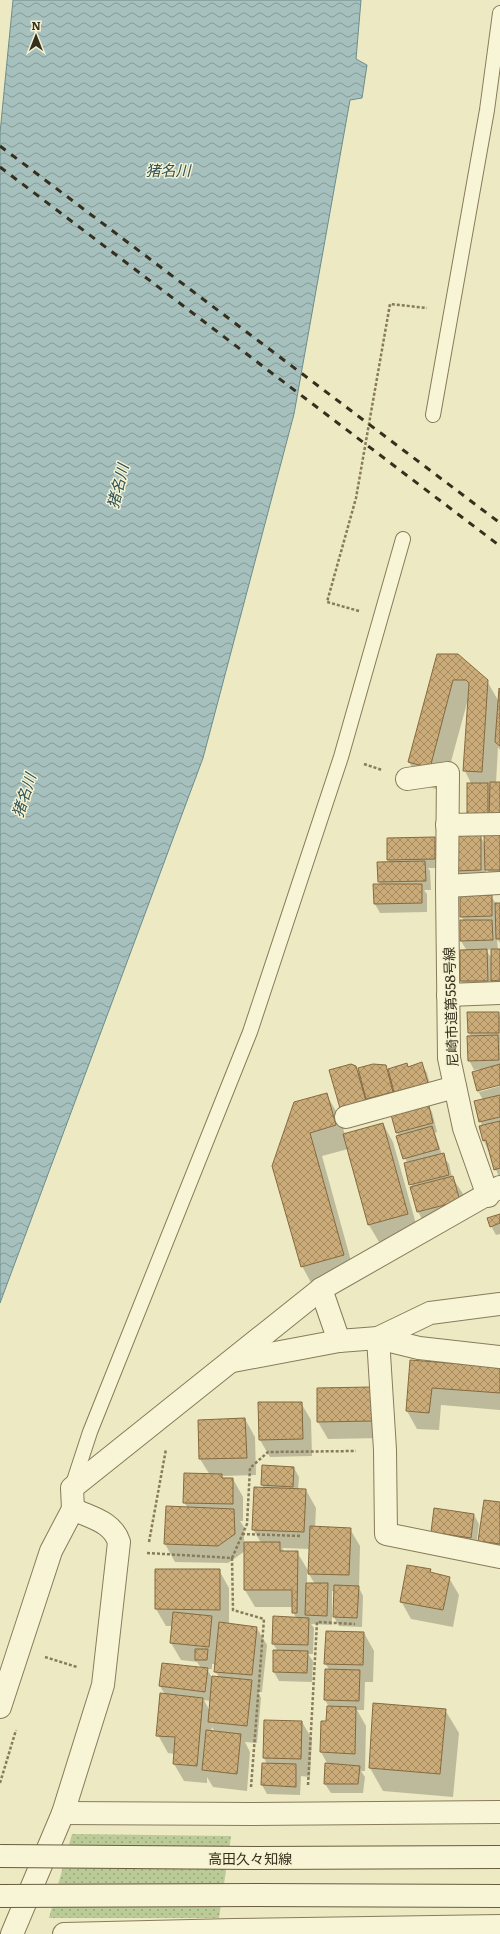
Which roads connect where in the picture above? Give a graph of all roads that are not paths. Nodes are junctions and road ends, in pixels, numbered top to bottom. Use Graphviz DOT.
graph roads {
  1 [pos="500,13"];
  2 [pos="433,415"];
  3 [pos="403,539"];
  4 [pos="407,779"];
  5 [pos="500,824"];
  6 [pos="447,825"];
  7 [pos="500,883"];
  8 [pos="447,886"];
  9 [pos="500,993"];
  10 [pos="448,995"];
  11 [pos="455,1087"];
  12 [pos="346,1117"];
  13 [pos="494,1192"];
  14 [pos="321,1289"];
  15 [pos="500,1304"];
  16 [pos="378,1338"];
  17 [pos="339,1342"];
  18 [pos="500,1357"];
  19 [pos="230,1362"];
  20 [pos="72,1488"];
  21 [pos="72,1509"];
  22 [pos="500,1557"];
  23 [pos="0,1707"];
  24 [pos="500,1812"];
  25 [pos="63,1813"];
  26 [pos="0,1856"];
  27 [pos="500,1857"];
  28 [pos="0,1896"];
  29 [pos="500,1896"];
  30 [pos="498,1929"];
  31 [pos="375,1932"];
  32 [pos="12,1934"];
  33 [pos="64,1934"];
  1 -- 2 [label="lane"];
  3 -- 20 [label="lane"];
  4 -- 6 [label="street, 尼崎市道第558号線"];
  5 -- 6 [label="street"];
  6 -- 8 [label="street, 尼崎市道第558号線"];
  7 -- 8 [label="street"];
  8 -- 10 [label="street, 尼崎市道第558号線"];
  9 -- 10 [label="street"];
  10 -- 11 [label="street, 尼崎市道第558号線"];
  11 -- 12 [label="street"];
  11 -- 13 [label="street, 尼崎市道第558号線"];
  13 -- 14 [label="street"];
  14 -- 17 [label="street"];
  14 -- 19 [label="street"];
  15 -- 16 [label="street"];
  16 -- 17 [label="street"];
  16 -- 18 [label="street"];
  16 -- 22 [label="street"];
  17 -- 19 [label="street"];
  19 -- 20 [label="street"];
  20 -- 21 [label="street"];
  21 -- 23 [label="street"];
  21 -- 25 [label="street"];
  24 -- 25 [label="street"];
  25 -- 32 [label="street"];
  26 -- 27 [label="street, 高田久々知線, bridge"];
  28 -- 29 [label="street, bridge"];
  30 -- 31 [label="street"];
  31 -- 33 [label="street"];
}
